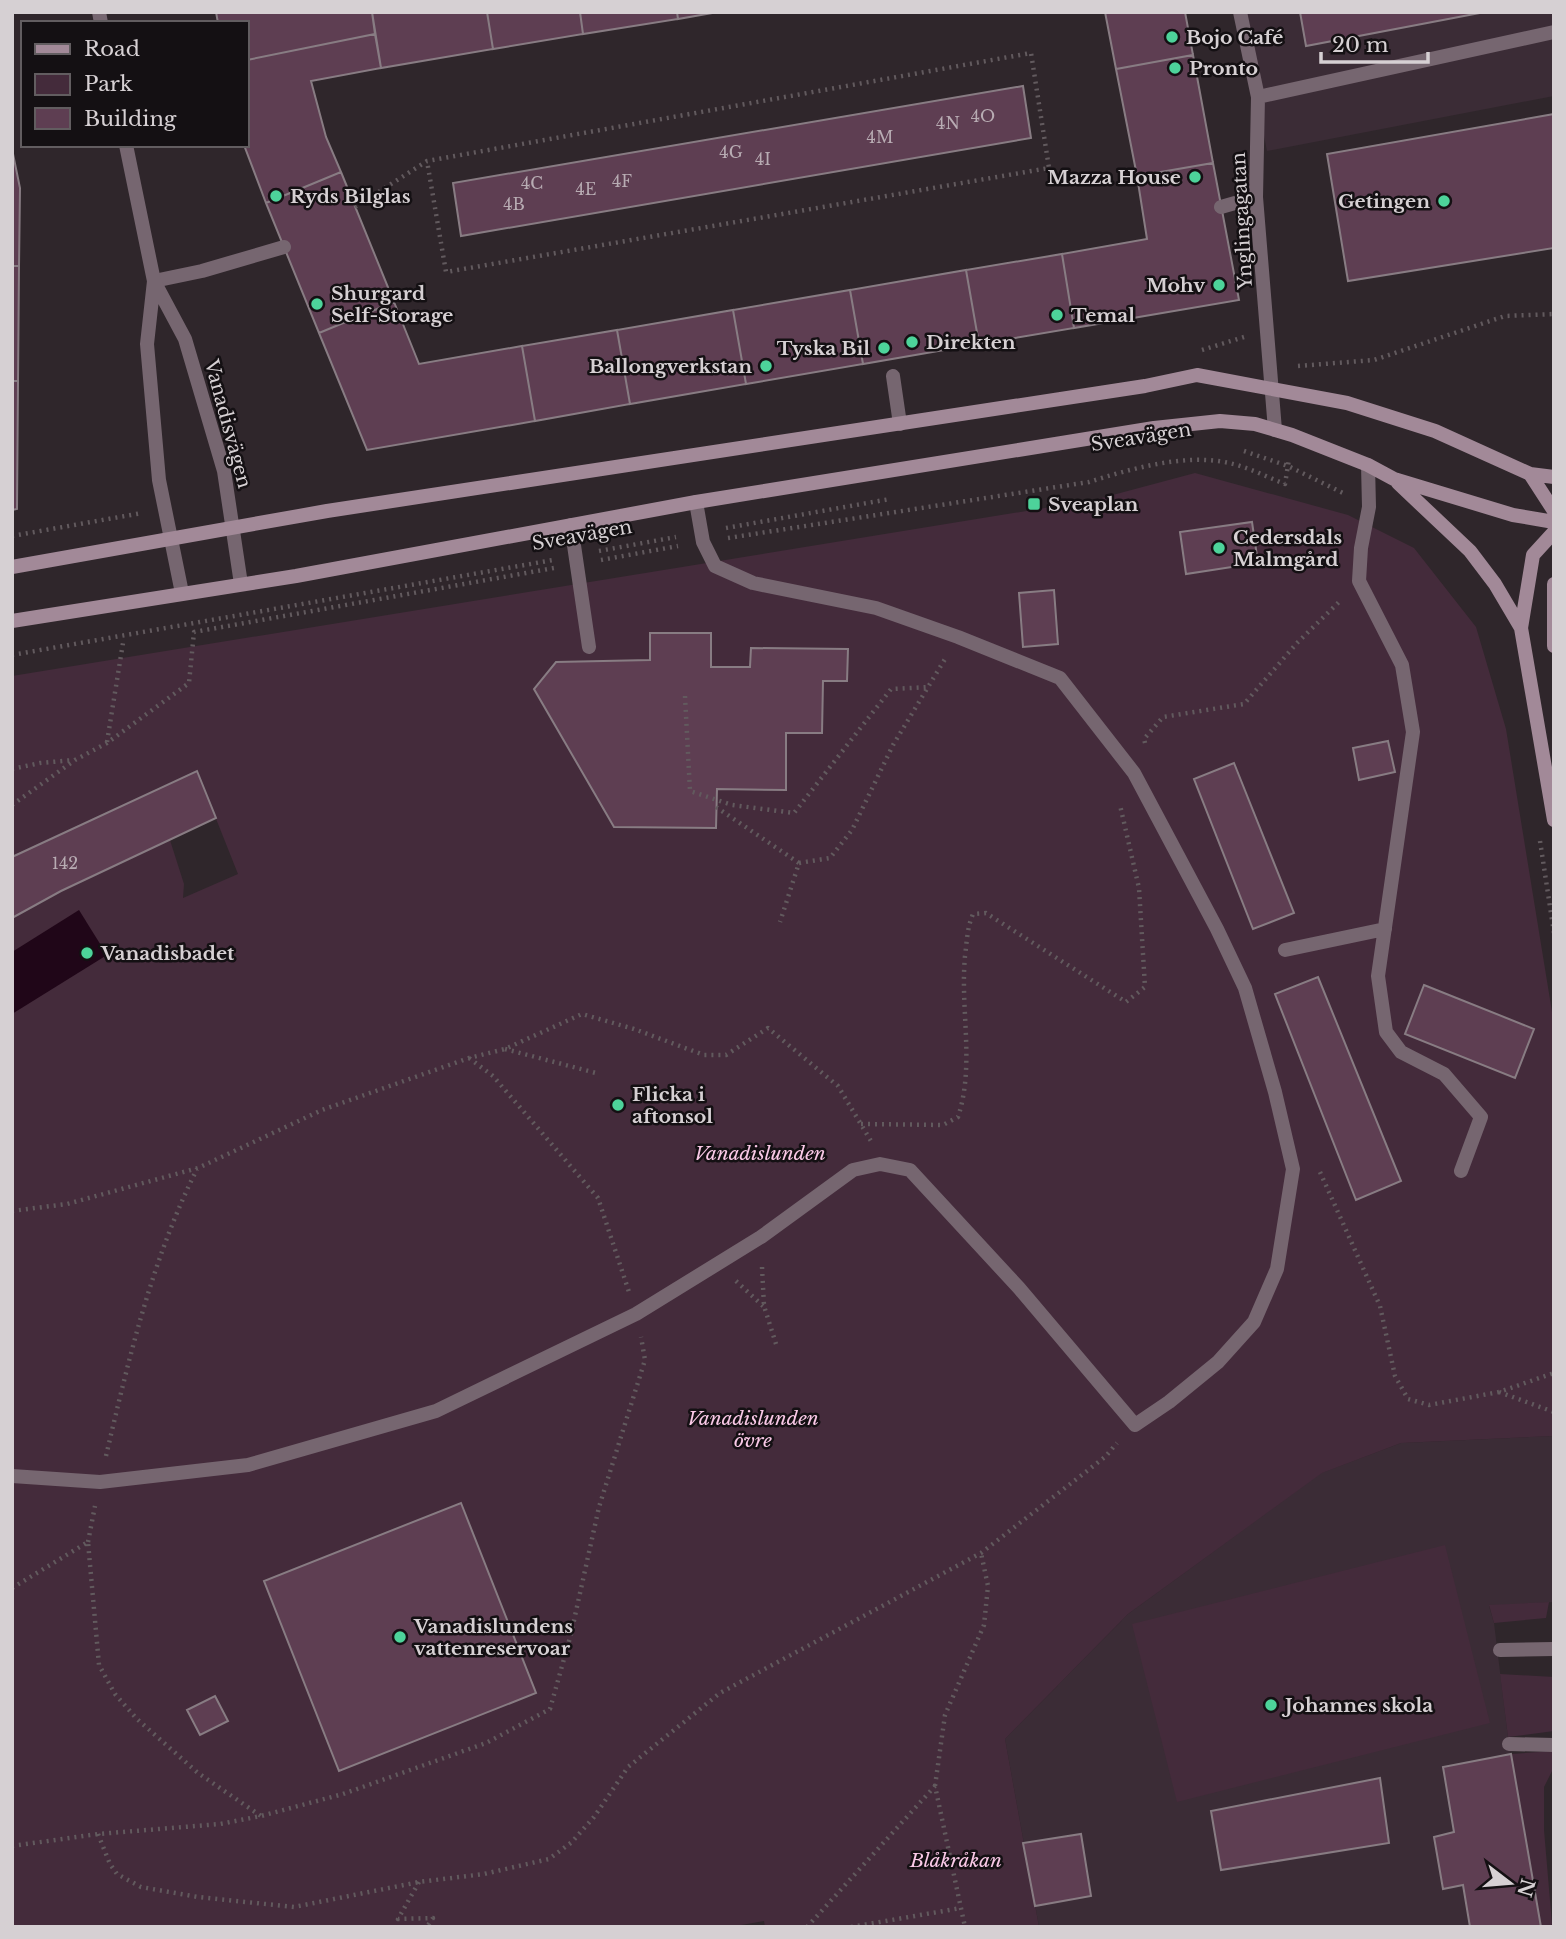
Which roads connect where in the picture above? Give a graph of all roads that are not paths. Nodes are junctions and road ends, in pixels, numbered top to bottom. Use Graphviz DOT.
graph roads {
  1 [pos="1240,12"];
  2 [pos="1554,32"];
  3 [pos="1258,97"];
  4 [pos="126,147"];
  5 [pos="1256,197"];
  6 [pos="1221,207"];
  7 [pos="284,247"];
  8 [pos="154,281"];
  9 [pos="893,376"];
  10 [pos="1272,388"];
  11 [pos="900,424"];
  12 [pos="1275,430"];
  13 [pos="1368,465"];
  14 [pos="1530,474"];
  15 [pos="1554,477"];
  16 [pos="1394,479"];
  17 [pos="696,502"];
  18 [pos="1554,511"];
  19 [pos="1554,522"];
  20 [pos="571,525"];
  21 [pos="231,528"];
  22 [pos="1554,532"];
  23 [pos="171,539"];
  24 [pos="12,567"];
  25 [pos="241,584"];
  26 [pos="1554,584"];
  27 [pos="182,593"];
  28 [pos="12,621"];
  29 [pos="1521,628"];
  30 [pos="1554,646"];
  31 [pos="589,647"];
  32 [pos="1554,820"];
  33 [pos="1385,929"];
  34 [pos="1284,950"];
  35 [pos="1461,1171"];
  36 [pos="12,1476"];
  37 [pos="1554,1649"];
  38 [pos="1500,1650"];
  39 [pos="1509,1744"];
  40 [pos="1554,1745"];
  1 -- 3 [label="street, Ynglingagatan"];
  2 -- 3 [label="street"];
  3 -- 5 [label="street, Ynglingagatan"];
  4 -- 8 [label="street, Vanadisvägen"];
  5 -- 6 [label="street"];
  5 -- 10 [label="street, Ynglingagatan"];
  7 -- 8 [label="street"];
  8 -- 21 [label="street, Vanadisvägen"];
  8 -- 23 [label="street, Vanadisvägen"];
  9 -- 11 [label="street"];
  10 -- 11 [label="main road"];
  10 -- 12 [label="street, Ynglingagatan"];
  10 -- 14 [label="main road"];
  11 -- 21 [label="main road"];
  12 -- 13 [label="main road, Sveavägen"];
  12 -- 17 [label="main road, Sveavägen"];
  13 -- 16 [label="main road"];
  13 -- 33 [label="street"];
  14 -- 15 [label="main road"];
  14 -- 18 [label="main road"];
  16 -- 19 [label="main road"];
  16 -- 29 [label="main road"];
  17 -- 20 [label="main road, Sveavägen"];
  17 -- 36 [label="street"];
  20 -- 25 [label="main road, Sveavägen"];
  20 -- 31 [label="street"];
  21 -- 23 [label="main road"];
  21 -- 25 [label="street, Vanadisvägen"];
  22 -- 29 [label="main road"];
  23 -- 24 [label="main road"];
  23 -- 27 [label="street, Vanadisvägen"];
  25 -- 27 [label="main road, Sveavägen"];
  26 -- 30 [label="main road"];
  27 -- 28 [label="main road, Sveavägen"];
  29 -- 32 [label="main road"];
  33 -- 34 [label="street"];
  33 -- 35 [label="street"];
  37 -- 38 [label="street"];
  39 -- 40 [label="street"];
}
